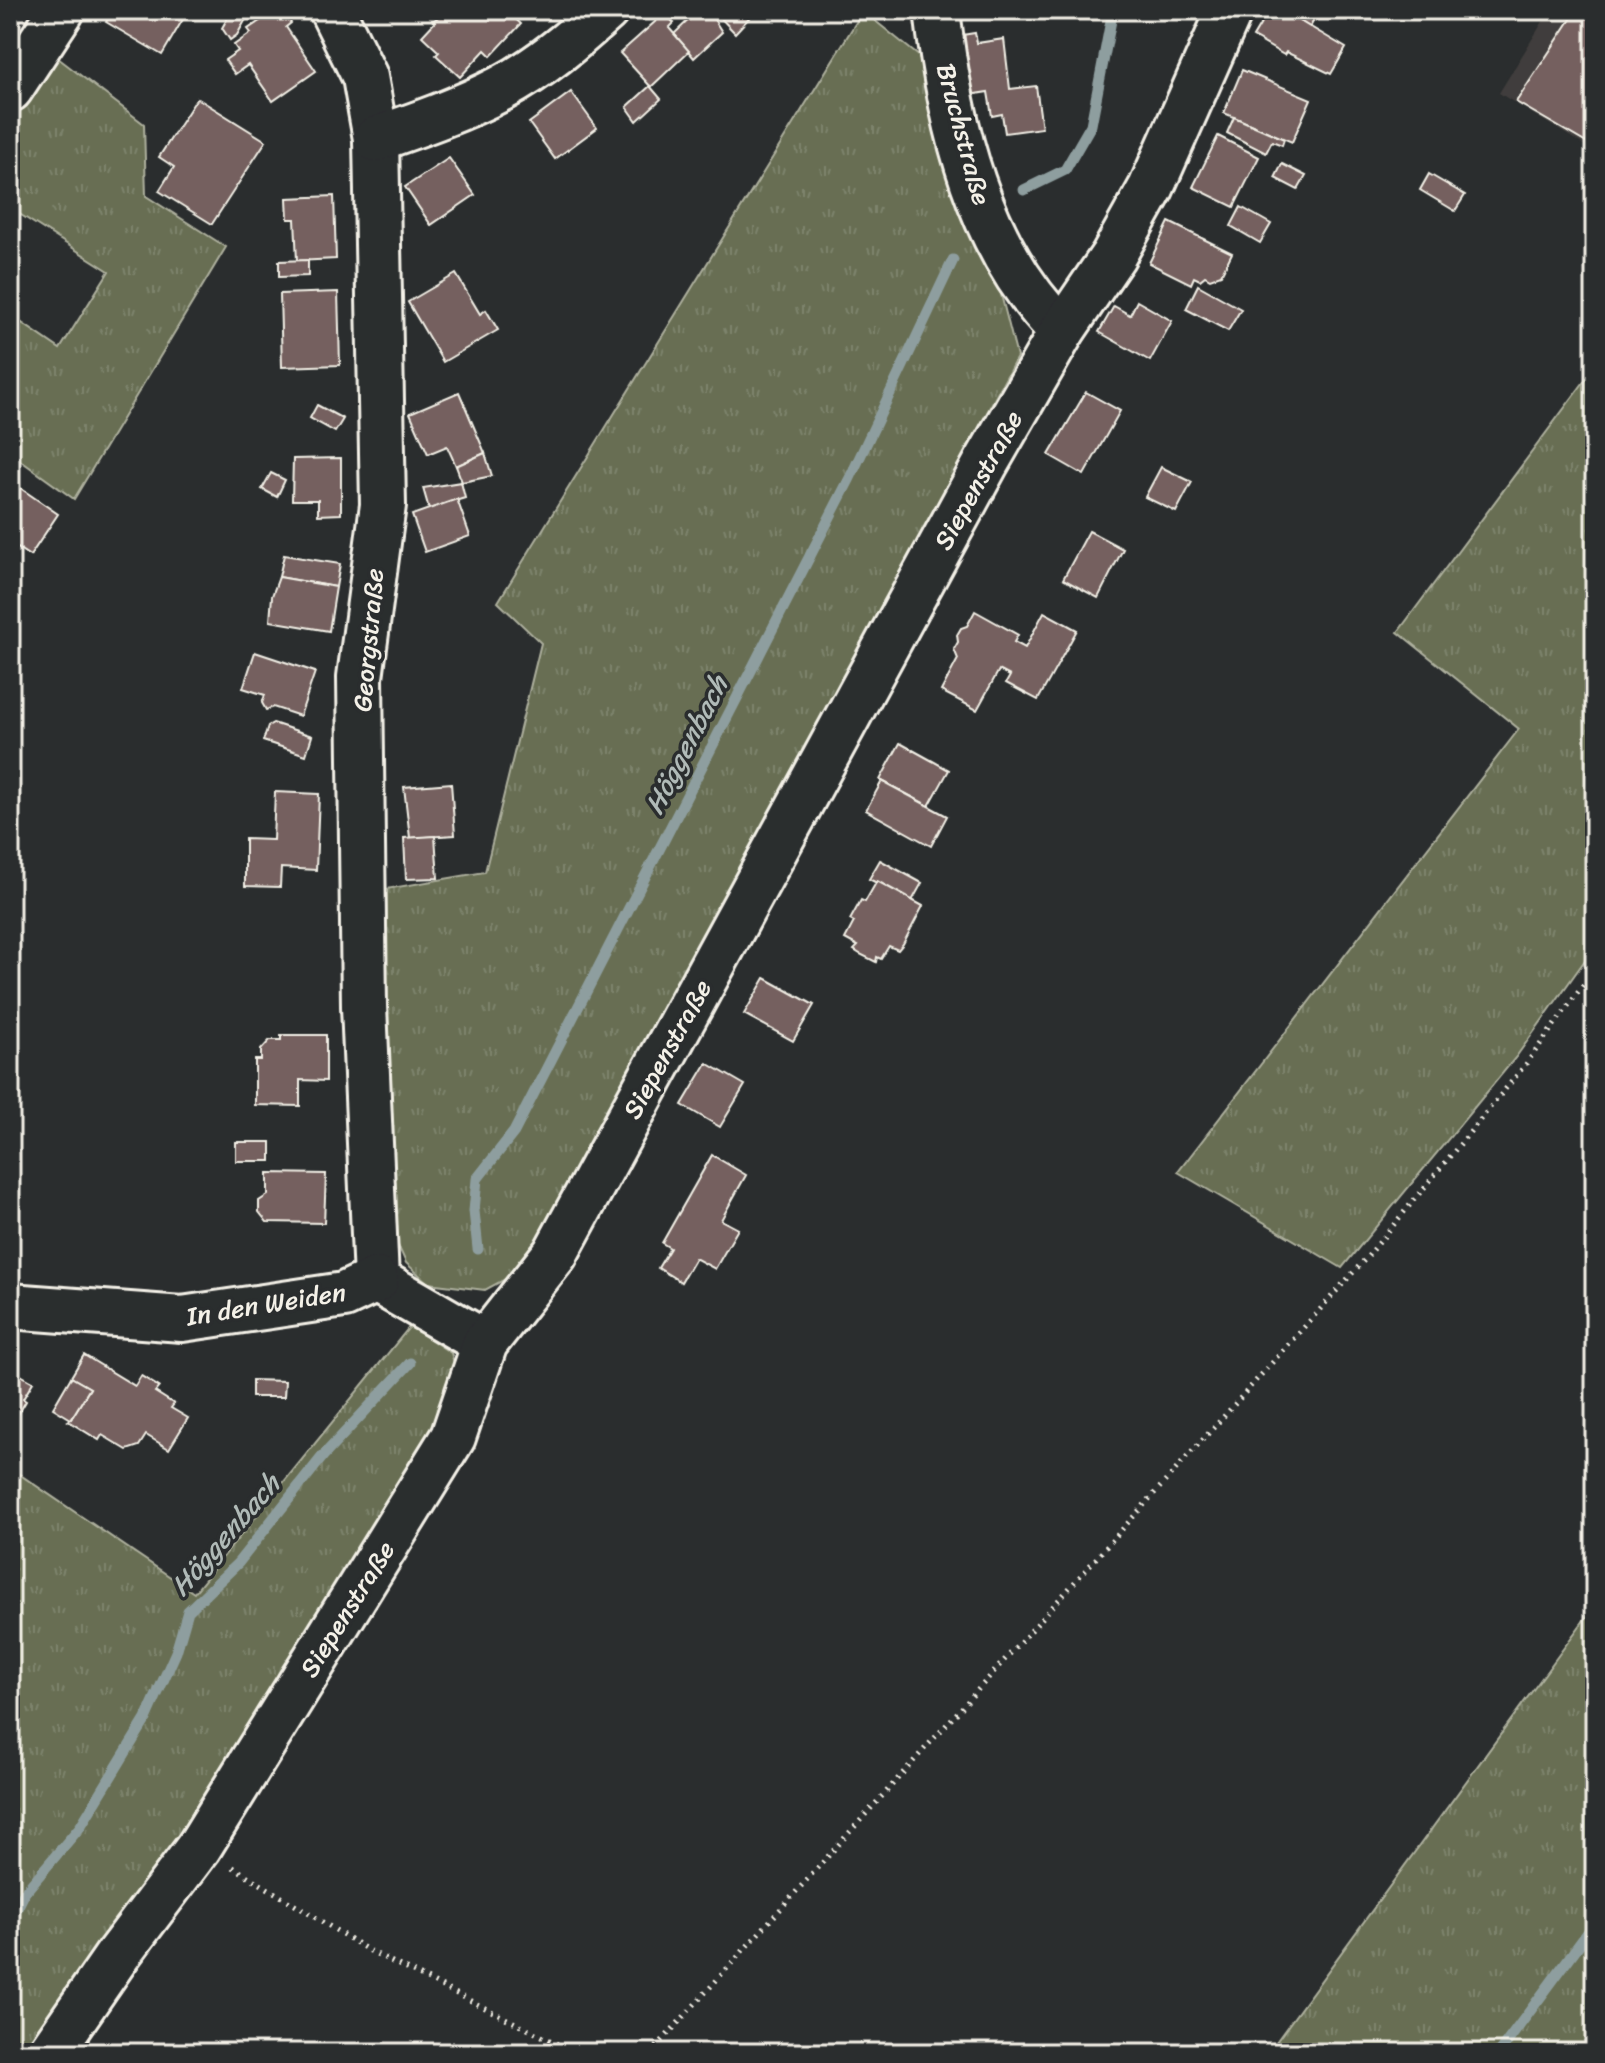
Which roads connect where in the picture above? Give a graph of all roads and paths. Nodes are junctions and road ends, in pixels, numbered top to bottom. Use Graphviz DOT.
graph roads {
  1 [pos="62,10"];
  2 [pos="332,10"];
  3 [pos="606,10"];
  4 [pos="937,10"];
  5 [pos="1230,10"];
  6 [pos="10,89"];
  7 [pos="376,139"];
  8 [pos="1062,331"];
  9 [pos="1595,969"];
  10 [pos="376,1280"];
  11 [pos="10,1306"];
  12 [pos="485,1343"];
  13 [pos="199,1847"];
  14 [pos="50,2053"];
  15 [pos="576,2053"];
  16 [pos="651,2053"];
  1 -- 6 [label="street"];
  2 -- 7 [label="street, Georgstraße"];
  3 -- 7 [label="street"];
  4 -- 8 [label="street, Bruchstraße"];
  5 -- 8 [label="street, Siepenstraße"];
  7 -- 10 [label="street, Georgstraße"];
  8 -- 12 [label="street, Siepenstraße"];
  9 -- 16 [label="path"];
  10 -- 11 [label="street, In den Weiden"];
  10 -- 12 [label="street"];
  12 -- 13 [label="street, Siepenstraße"];
  13 -- 14 [label="street, Siepenstraße"];
  13 -- 15 [label="path"];
}
